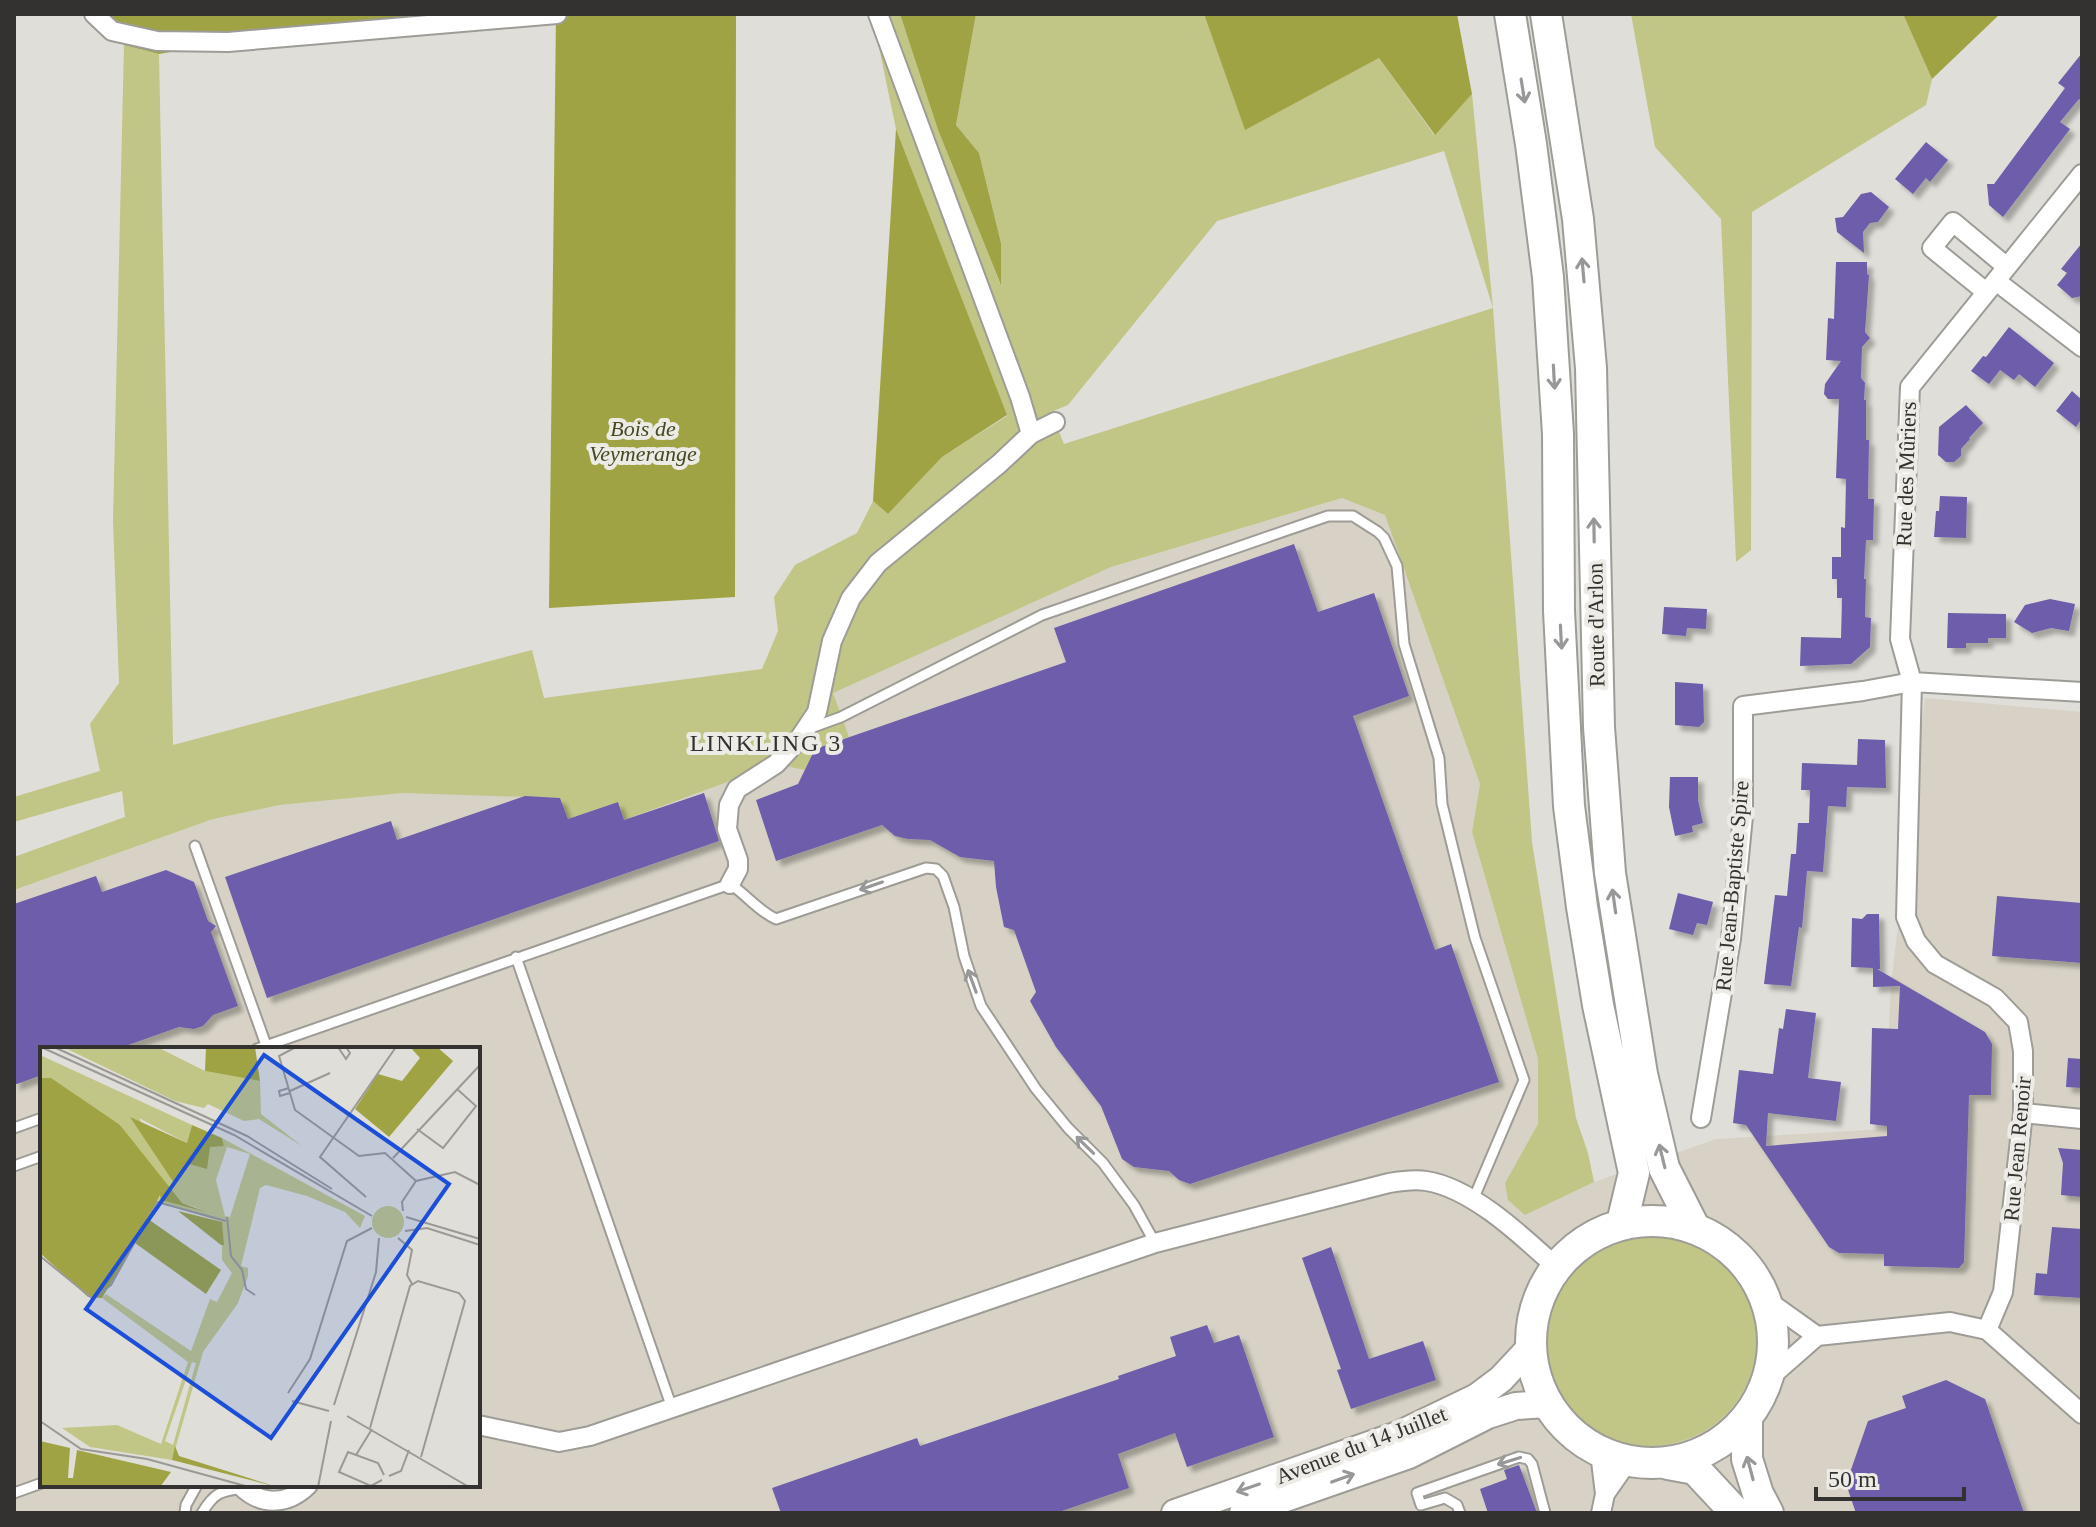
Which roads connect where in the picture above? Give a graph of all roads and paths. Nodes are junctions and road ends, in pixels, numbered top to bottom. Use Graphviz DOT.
graph roads {
  1 [pos="94,14"];
  2 [pos="557,14"];
  3 [pos="878,14"];
  4 [pos="1510,14"];
  5 [pos="1546,14"];
  6 [pos="2082,174"];
  7 [pos="1996,280"];
  8 [pos="2082,347"];
  9 [pos="1055,422"];
  10 [pos="1031,434"];
  11 [pos="1912,682"];
  12 [pos="2082,692"];
  13 [pos="805,730"];
  14 [pos="195,846"];
  15 [pos="730,884"];
  16 [pos="516,957"];
  17 [pos="262,1047"];
  18 [pos="2023,1113"];
  19 [pos="1701,1118"];
  20 [pos="40,1119"];
  21 [pos="2082,1119"];
  22 [pos="14,1128"];
  23 [pos="40,1157"];
  24 [pos="14,1166"];
  25 [pos="1473,1200"];
  26 [pos="1622,1223"];
  27 [pos="1694,1227"];
  28 [pos="1155,1243"];
  29 [pos="1555,1266"];
  30 [pos="1765,1299"];
  31 [pos="1987,1330"];
  32 [pos="1817,1336"];
  33 [pos="1530,1348"];
  34 [pos="1768,1379"];
  35 [pos="1548,1404"];
  36 [pos="672,1409"];
  37 [pos="2082,1414"];
  38 [pos="1747,1419"];
  39 [pos="480,1425"];
  40 [pos="1614,1457"];
  41 [pos="1668,1464"];
  42 [pos="40,1484"];
  43 [pos="196,1487"];
  44 [pos="241,1487"];
  45 [pos="306,1487"];
  46 [pos="14,1493"];
  47 [pos="1605,1494"];
  48 [pos="291,1506"];
  49 [pos="185,1513"];
  50 [pos="202,1513"];
  51 [pos="1175,1513"];
  52 [pos="1243,1513"];
  53 [pos="1460,1513"];
  54 [pos="1545,1513"];
  55 [pos="1601,1513"];
  56 [pos="1736,1513"];
  57 [pos="1768,1513"];
  1 -- 2 [label="street"];
  3 -- 10 [label="street"];
  4 -- 26 [label="main road, Route d'Arlon, one-way"];
  27 -- 5 [label="main road, Route d'Arlon, one-way"];
  6 -- 7 [label="street, Rue des Mûriers"];
  7 -- 8 [label="street"];
  7 -- 11 [label="street, Rue des Mûriers"];
  9 -- 10 [label="street"];
  10 -- 13 [label="street"];
  11 -- 12 [label="street, Rue Jean-Baptiste Spire"];
  11 -- 18 [label="street, Rue Jean Renoir"];
  11 -- 19 [label="street, Rue Jean-Baptiste Spire"];
  13 -- 15 [label="street"];
  13 -- 25 [label="lane"];
  14 -- 17 [label="lane"];
  15 -- 16 [label="lane"];
  28 -- 15 [label="lane, one-way"];
  16 -- 17 [label="lane"];
  16 -- 36 [label="lane"];
  18 -- 21 [label="street"];
  18 -- 31 [label="street, Rue Jean Renoir"];
  20 -- 22 [label="lane"];
  23 -- 24 [label="lane"];
  25 -- 28 [label="street"];
  25 -- 29 [label="street"];
  26 -- 27 [label="main road"];
  26 -- 29 [label="main road"];
  27 -- 30 [label="main road"];
  28 -- 36 [label="street"];
  29 -- 33 [label="main road"];
  30 -- 32 [label="street"];
  30 -- 34 [label="main road"];
  31 -- 32 [label="street"];
  31 -- 37 [label="street"];
  32 -- 34 [label="street"];
  33 -- 35 [label="main road"];
  33 -- 51 [label="main road, Avenue du 14 Juillet, one-way"];
  34 -- 38 [label="main road"];
  35 -- 40 [label="main road"];
  52 -- 35 [label="main road, Avenue du 14 Juillet, one-way"];
  36 -- 39 [label="street"];
  38 -- 41 [label="main road"];
  57 -- 38 [label="main road, one-way"];
  40 -- 41 [label="main road"];
  40 -- 47 [label="street"];
  40 -- 47 [label="street"];
  41 -- 56 [label="main road"];
  42 -- 46 [label="lane"];
  43 -- 49 [label="lane"];
  44 -- 48 [label="street"];
  44 -- 50 [label="lane"];
  45 -- 48 [label="street"];
  47 -- 55 [label="street"];
  54 -- 53 [label="lane, one-way"];
}
